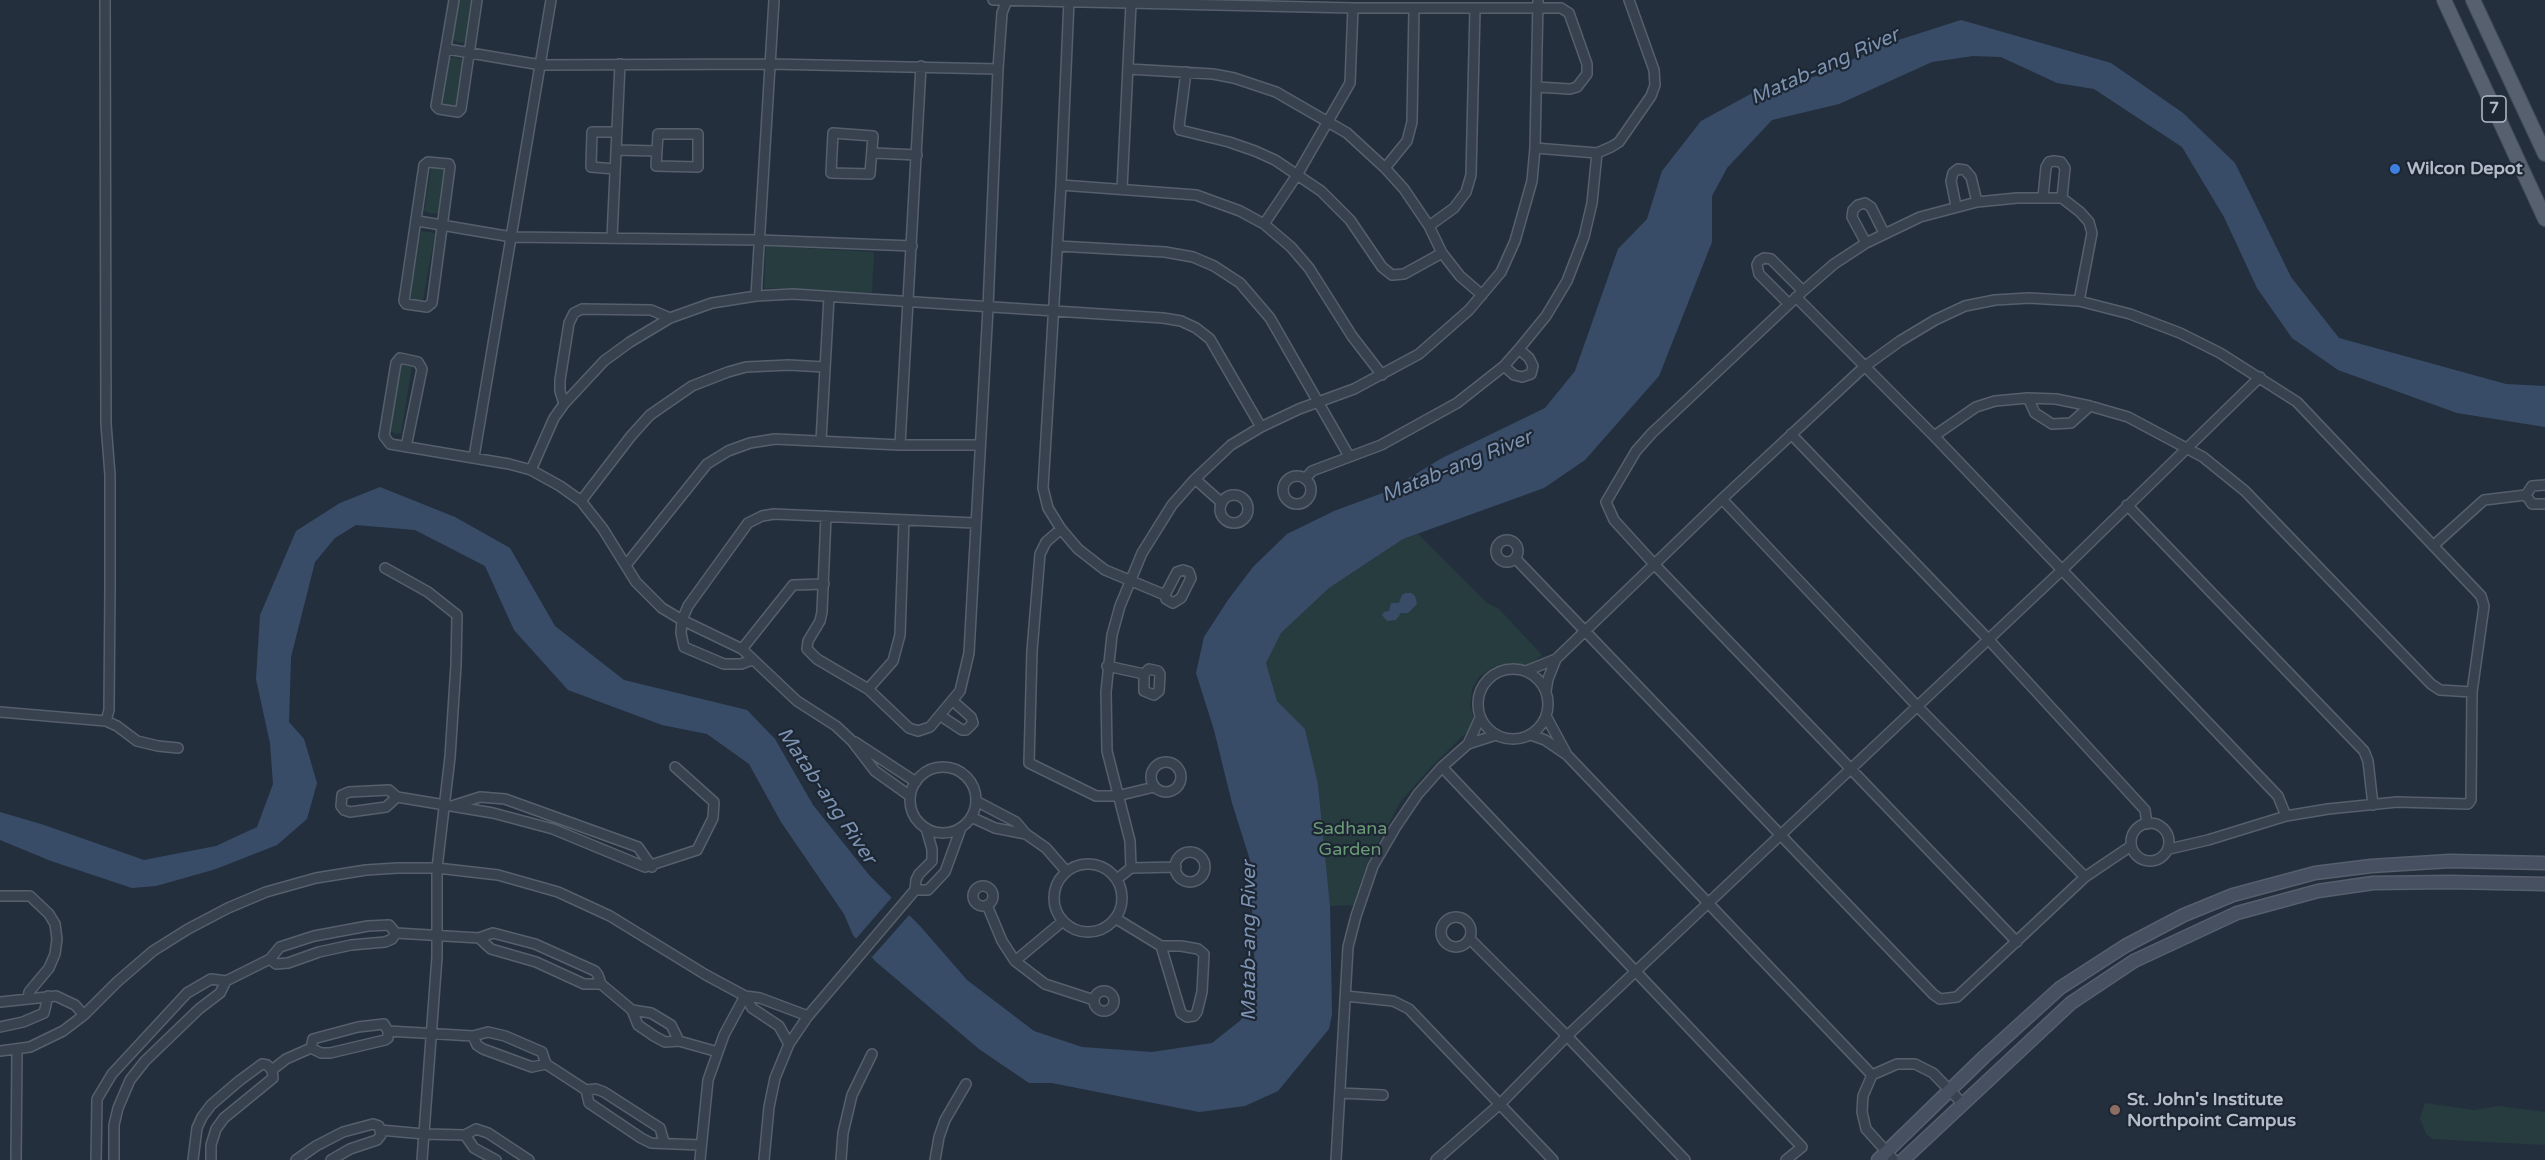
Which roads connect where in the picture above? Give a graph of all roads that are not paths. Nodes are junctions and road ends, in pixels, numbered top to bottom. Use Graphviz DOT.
graph roads {
  1 [pos="105,0"];
  2 [pos="454,0"];
  3 [pos="477,0"];
  4 [pos="550,0"];
  5 [pos="774,0"];
  6 [pos="993,0"];
  7 [pos="999,0"];
  8 [pos="1007,0"];
  9 [pos="1629,0"];
  10 [pos="2444,0"];
  11 [pos="2473,0"];
  12 [pos="1069,1"];
  13 [pos="1538,3"];
  14 [pos="1131,4"];
  15 [pos="1287,4"];
  16 [pos="1381,4"];
  17 [pos="1353,8"];
  18 [pos="1414,9"];
  19 [pos="1475,9"];
  20 [pos="1002,13"];
  21 [pos="447,49"];
  22 [pos="469,53"];
  23 [pos="621,64"];
  24 [pos="770,64"];
  25 [pos="541,65"];
  26 [pos="921,66"];
  27 [pos="998,69"];
  28 [pos="1129,69"];
  29 [pos="1186,72"];
  30 [pos="1537,87"];
  31 [pos="2525,112"];
  32 [pos="1328,121"];
  33 [pos="2500,122"];
  34 [pos="584,123"];
  35 [pos="592,132"];
  36 [pos="617,132"];
  37 [pos="1535,148"];
  38 [pos="616,150"];
  39 [pos="656,151"];
  40 [pos="874,153"];
  41 [pos="1597,153"];
  42 [pos="2545,154"];
  43 [pos="917,155"];
  44 [pos="591,167"];
  45 [pos="1386,168"];
  46 [pos="615,169"];
  47 [pos="1297,174"];
  48 [pos="582,175"];
  49 [pos="1061,184"];
  50 [pos="1122,189"];
  51 [pos="2043,196"];
  52 [pos="2062,198"];
  53 [pos="1977,202"];
  54 [pos="1956,206"];
  55 [pos="2545,219"];
  56 [pos="418,221"];
  57 [pos="441,224"];
  58 [pos="1264,224"];
  59 [pos="1430,226"];
  60 [pos="1884,233"];
  61 [pos="512,237"];
  62 [pos="612,238"];
  63 [pos="760,240"];
  64 [pos="1866,243"];
  65 [pos="912,246"];
  66 [pos="1058,246"];
  67 [pos="1442,253"];
  68 [pos="1482,295"];
  69 [pos="756,296"];
  70 [pos="829,297"];
  71 [pos="1796,297"];
  72 [pos="2079,301"];
  73 [pos="907,302"];
  74 [pos="988,308"];
  75 [pos="1054,310"];
  76 [pos="670,318"];
  77 [pos="1519,349"];
  78 [pos="1504,366"];
  79 [pos="824,367"];
  80 [pos="1864,367"];
  81 [pos="1382,375"];
  82 [pos="2260,377"];
  83 [pos="2028,398"];
  84 [pos="1318,402"];
  85 [pos="564,404"];
  86 [pos="2090,406"];
  87 [pos="1261,427"];
  88 [pos="1791,434"];
  89 [pos="1934,436"];
  90 [pos="821,441"];
  91 [pos="900,445"];
  92 [pos="980,445"];
  93 [pos="406,447"];
  94 [pos="2187,447"];
  95 [pos="1349,456"];
  96 [pos="474,457"];
  97 [pos="531,470"];
  98 [pos="1195,479"];
  99 [pos="1305,479"];
  100 [pos="2545,485"];
  101 [pos="2526,495"];
  102 [pos="1722,499"];
  103 [pos="581,501"];
  104 [pos="1222,503"];
  105 [pos="2545,504"];
  106 [pos="2127,505"];
  107 [pos="826,516"];
  108 [pos="904,520"];
  109 [pos="975,523"];
  110 [pos="1061,529"];
  111 [pos="2434,545"];
  112 [pos="1515,558"];
  113 [pos="1654,564"];
  114 [pos="626,565"];
  115 [pos="385,568"];
  116 [pos="2061,570"];
  117 [pos="1130,580"];
  118 [pos="824,584"];
  119 [pos="1165,595"];
  120 [pos="682,620"];
  121 [pos="1586,631"];
  122 [pos="1988,639"];
  123 [pos="742,649"];
  124 [pos="1557,659"];
  125 [pos="752,660"];
  126 [pos="1107,666"];
  127 [pos="1526,671"];
  128 [pos="1144,674"];
  129 [pos="868,689"];
  130 [pos="1546,691"];
  131 [pos="2472,692"];
  132 [pos="953,701"];
  133 [pos="1917,705"];
  134 [pos="0,712"];
  135 [pos="941,716"];
  136 [pos="1546,716"];
  137 [pos="1480,718"];
  138 [pos="106,721"];
  139 [pos="1496,735"];
  140 [pos="1531,735"];
  141 [pos="852,741"];
  142 [pos="1468,744"];
  143 [pos="178,748"];
  144 [pos="1567,755"];
  145 [pos="675,767"];
  146 [pos="1442,767"];
  147 [pos="1851,770"];
  148 [pos="916,782"];
  149 [pos="1154,787"];
  150 [pos="910,796"];
  151 [pos="1117,796"];
  152 [pos="397,797"];
  153 [pos="976,801"];
  154 [pos="449,805"];
  155 [pos="2373,805"];
  156 [pos="2286,816"];
  157 [pos="971,817"];
  158 [pos="2147,825"];
  159 [pos="926,828"];
  160 [pos="961,828"];
  161 [pos="1026,834"];
  162 [pos="1782,835"];
  163 [pos="2132,846"];
  164 [pos="2169,849"];
  165 [pos="2450,861"];
  166 [pos="2545,863"];
  167 [pos="652,867"];
  168 [pos="1176,867"];
  169 [pos="437,868"];
  170 [pos="1131,868"];
  171 [pos="1066,871"];
  172 [pos="2085,878"];
  173 [pos="1117,879"];
  174 [pos="2450,882"];
  175 [pos="2545,884"];
  176 [pos="915,890"];
  177 [pos="0,896"];
  178 [pos="1708,904"];
  179 [pos="987,905"];
  180 [pos="1115,918"];
  181 [pos="1063,921"];
  182 [pos="396,933"];
  183 [pos="438,934"];
  184 [pos="479,938"];
  185 [pos="1470,939"];
  186 [pos="2017,942"];
  187 [pos="1161,946"];
  188 [pos="270,959"];
  189 [pos="1015,961"];
  190 [pos="2100,962"];
  191 [pos="1635,973"];
  192 [pos="2109,976"];
  193 [pos="226,981"];
  194 [pos="600,984"];
  195 [pos="48,996"];
  196 [pos="745,996"];
  197 [pos="1346,996"];
  198 [pos="28,999"];
  199 [pos="1094,1000"];
  200 [pos="0,1002"];
  201 [pos="632,1010"];
  202 [pos="84,1015"];
  203 [pos="808,1016"];
  204 [pos="0,1027"];
  205 [pos="388,1031"];
  206 [pos="431,1034"];
  207 [pos="472,1036"];
  208 [pos="1567,1036"];
  209 [pos="679,1041"];
  210 [pos="789,1044"];
  211 [pos="310,1048"];
  212 [pos="0,1051"];
  213 [pos="16,1051"];
  214 [pos="131,1051"];
  215 [pos="718,1052"];
  216 [pos="872,1054"];
  217 [pos="144,1061"];
  218 [pos="546,1064"];
  219 [pos="272,1070"];
  220 [pos="1872,1075"];
  221 [pos="966,1084"];
  222 [pos="586,1090"];
  223 [pos="1951,1090"];
  224 [pos="1340,1093"];
  225 [pos="1383,1095"];
  226 [pos="1962,1102"];
  227 [pos="1500,1104"];
  228 [pos="380,1130"];
  229 [pos="424,1134"];
  230 [pos="465,1135"];
  231 [pos="664,1142"];
  232 [pos="700,1145"];
  233 [pos="1886,1157"];
  234 [pos="16,1160"];
  235 [pos="96,1160"];
  236 [pos="114,1160"];
  237 [pos="194,1160"];
  238 [pos="212,1160"];
  239 [pos="296,1160"];
  240 [pos="331,1160"];
  241 [pos="422,1160"];
  242 [pos="496,1160"];
  243 [pos="529,1160"];
  244 [pos="700,1160"];
  245 [pos="764,1160"];
  246 [pos="841,1160"];
  247 [pos="935,1160"];
  248 [pos="1336,1160"];
  249 [pos="1436,1160"];
  250 [pos="1553,1160"];
  251 [pos="1685,1160"];
  252 [pos="1786,1160"];
  253 [pos="1903,1160"];
  1 -- 138 [label="street"];
  2 -- 21 [label="street"];
  3 -- 22 [label="street"];
  4 -- 25 [label="street"];
  5 -- 24 [label="street"];
  6 -- 7 [label="street"];
  7 -- 8 [label="street"];
  7 -- 20 [label="street"];
  8 -- 12 [label="street"];
  8 -- 20 [label="street"];
  9 -- 41 [label="street"];
  10 -- 33 [label="main road, 7"];
  11 -- 31 [label="main road, 7"];
  12 -- 14 [label="street"];
  12 -- 49 [label="street"];
  13 -- 19 [label="street"];
  13 -- 30 [label="street"];
  13 -- 30 [label="street"];
  14 -- 15 [label="street"];
  14 -- 28 [label="street"];
  15 -- 17 [label="street"];
  16 -- 17 [label="street"];
  16 -- 18 [label="street"];
  17 -- 32 [label="street"];
  18 -- 19 [label="street"];
  18 -- 45 [label="street"];
  19 -- 59 [label="street"];
  20 -- 27 [label="street"];
  21 -- 22 [label="street"];
  21 -- 22 [label="street"];
  22 -- 25 [label="street"];
  23 -- 24 [label="street"];
  23 -- 25 [label="street"];
  23 -- 36 [label="street"];
  24 -- 26 [label="street"];
  24 -- 63 [label="street"];
  25 -- 61 [label="street"];
  26 -- 27 [label="street"];
  26 -- 43 [label="street"];
  27 -- 74 [label="street"];
  28 -- 29 [label="street"];
  28 -- 50 [label="street"];
  29 -- 32 [label="street"];
  29 -- 47 [label="street"];
  30 -- 37 [label="street"];
  31 -- 33 [label="main road"];
  31 -- 42 [label="main road, 7"];
  32 -- 45 [label="street"];
  32 -- 47 [label="street"];
  33 -- 55 [label="main road, 7"];
  34 -- 35 [label="street"];
  35 -- 36 [label="street"];
  35 -- 44 [label="street"];
  36 -- 38 [label="street"];
  37 -- 41 [label="street"];
  37 -- 68 [label="street"];
  38 -- 39 [label="street"];
  38 -- 46 [label="street"];
  39 -- 39 [label="street"];
  40 -- 40 [label="street"];
  40 -- 43 [label="street"];
  41 -- 77 [label="street"];
  43 -- 65 [label="street"];
  44 -- 46 [label="street"];
  44 -- 48 [label="street"];
  45 -- 59 [label="street"];
  46 -- 62 [label="street"];
  47 -- 58 [label="street"];
  47 -- 67 [label="street"];
  49 -- 50 [label="street"];
  49 -- 66 [label="street"];
  50 -- 58 [label="street"];
  51 -- 52 [label="street"];
  51 -- 52 [label="street"];
  51 -- 53 [label="street"];
  52 -- 72 [label="street"];
  53 -- 54 [label="street"];
  53 -- 54 [label="street"];
  54 -- 60 [label="street"];
  56 -- 57 [label="street"];
  56 -- 57 [label="street"];
  56 -- 57 [label="street"];
  57 -- 61 [label="street"];
  58 -- 81 [label="street"];
  59 -- 67 [label="street"];
  60 -- 64 [label="street"];
  60 -- 64 [label="street"];
  61 -- 62 [label="street"];
  61 -- 96 [label="street"];
  62 -- 63 [label="street"];
  63 -- 65 [label="street"];
  63 -- 69 [label="street"];
  64 -- 71 [label="street"];
  65 -- 73 [label="street"];
  66 -- 75 [label="street"];
  66 -- 84 [label="street"];
  67 -- 68 [label="street"];
  68 -- 81 [label="street"];
  69 -- 70 [label="street"];
  69 -- 76 [label="street"];
  70 -- 73 [label="street"];
  70 -- 79 [label="street"];
  71 -- 71 [label="street"];
  71 -- 80 [label="street"];
  71 -- 113 [label="street"];
  72 -- 80 [label="street"];
  72 -- 82 [label="street"];
  73 -- 74 [label="street"];
  73 -- 91 [label="street"];
  74 -- 75 [label="street"];
  74 -- 92 [label="street"];
  75 -- 87 [label="street"];
  75 -- 110 [label="street"];
  76 -- 85 [label="street"];
  76 -- 85 [label="street"];
  77 -- 78 [label="street"];
  77 -- 78 [label="street"];
  78 -- 95 [label="street"];
  79 -- 90 [label="street"];
  79 -- 103 [label="street"];
  80 -- 88 [label="street"];
  80 -- 89 [label="street"];
  81 -- 84 [label="street"];
  82 -- 94 [label="street"];
  82 -- 111 [label="street"];
  83 -- 86 [label="street"];
  83 -- 86 [label="street"];
  83 -- 89 [label="street"];
  84 -- 87 [label="street"];
  84 -- 95 [label="street"];
  85 -- 97 [label="street"];
  86 -- 94 [label="street"];
  87 -- 98 [label="street"];
  88 -- 102 [label="street"];
  88 -- 122 [label="street"];
  89 -- 116 [label="street"];
  90 -- 91 [label="street"];
  90 -- 114 [label="street"];
  91 -- 92 [label="street"];
  92 -- 109 [label="street"];
  93 -- 93 [label="street"];
  93 -- 96 [label="street"];
  94 -- 106 [label="street"];
  94 -- 131 [label="street"];
  95 -- 99 [label="street"];
  96 -- 97 [label="street"];
  97 -- 103 [label="street"];
  98 -- 104 [label="street"];
  98 -- 117 [label="street"];
  100 -- 101 [label="street"];
  101 -- 105 [label="street"];
  101 -- 111 [label="street"];
  102 -- 113 [label="street"];
  102 -- 133 [label="street"];
  103 -- 114 [label="street"];
  106 -- 116 [label="street"];
  106 -- 155 [label="street"];
  107 -- 108 [label="street"];
  107 -- 118 [label="street"];
  107 -- 120 [label="street"];
  108 -- 109 [label="street"];
  108 -- 129 [label="street"];
  109 -- 132 [label="street"];
  110 -- 117 [label="street"];
  110 -- 151 [label="street"];
  111 -- 131 [label="street"];
  112 -- 121 [label="street"];
  113 -- 121 [label="street"];
  113 -- 147 [label="street"];
  114 -- 120 [label="street"];
  115 -- 154 [label="street"];
  116 -- 122 [label="street"];
  116 -- 156 [label="street"];
  117 -- 119 [label="street"];
  117 -- 126 [label="street"];
  118 -- 123 [label="street"];
  118 -- 129 [label="street"];
  120 -- 123 [label="street"];
  120 -- 125 [label="street"];
  121 -- 124 [label="street"];
  121 -- 162 [label="street"];
  122 -- 133 [label="street"];
  122 -- 158 [label="street"];
  123 -- 125 [label="street"];
  124 -- 127 [label="street"];
  124 -- 130 [label="street"];
  125 -- 141 [label="street"];
  126 -- 128 [label="street"];
  126 -- 151 [label="street"];
  127 -- 130 [label="street"];
  127 -- 137 [label="street"];
  129 -- 135 [label="street"];
  130 -- 136 [label="street"];
  131 -- 155 [label="street"];
  132 -- 135 [label="street"];
  132 -- 135 [label="street"];
  133 -- 147 [label="street"];
  133 -- 172 [label="street"];
  134 -- 138 [label="street"];
  136 -- 140 [label="street"];
  136 -- 144 [label="street"];
  137 -- 139 [label="street"];
  137 -- 142 [label="street"];
  138 -- 143 [label="street"];
  139 -- 140 [label="street"];
  139 -- 142 [label="street"];
  140 -- 144 [label="street"];
  141 -- 148 [label="street"];
  141 -- 150 [label="street"];
  142 -- 146 [label="street"];
  144 -- 178 [label="street"];
  145 -- 167 [label="street"];
  146 -- 191 [label="street"];
  146 -- 197 [label="street"];
  147 -- 162 [label="street"];
  147 -- 186 [label="street"];
  148 -- 150 [label="street"];
  148 -- 153 [label="street"];
  149 -- 151 [label="street"];
  150 -- 159 [label="street"];
  151 -- 170 [label="street"];
  152 -- 152 [label="street"];
  152 -- 154 [label="street"];
  153 -- 157 [label="street"];
  153 -- 161 [label="street"];
  154 -- 167 [label="street"];
  154 -- 167 [label="street"];
  154 -- 169 [label="street"];
  155 -- 156 [label="street"];
  156 -- 164 [label="street"];
  157 -- 160 [label="street"];
  157 -- 161 [label="street"];
  158 -- 163 [label="street"];
  158 -- 164 [label="street"];
  159 -- 160 [label="street"];
  159 -- 176 [label="street"];
  160 -- 176 [label="street"];
  161 -- 171 [label="street"];
  162 -- 178 [label="street"];
  162 -- 186 [label="street"];
  163 -- 164 [label="street"];
  163 -- 172 [label="street"];
  165 -- 166 [label="street"];
  165 -- 174 [label="street"];
  165 -- 190 [label="street"];
  168 -- 170 [label="street"];
  169 -- 183 [label="street"];
  169 -- 196 [label="street"];
  169 -- 202 [label="street"];
  170 -- 173 [label="street"];
  171 -- 173 [label="street"];
  171 -- 181 [label="street"];
  172 -- 186 [label="street"];
  173 -- 180 [label="street"];
  174 -- 175 [label="street"];
  174 -- 192 [label="street"];
  176 -- 203 [label="street"];
  177 -- 198 [label="street"];
  178 -- 191 [label="street"];
  178 -- 220 [label="street"];
  179 -- 189 [label="street"];
  180 -- 181 [label="street"];
  180 -- 187 [label="street"];
  181 -- 189 [label="street"];
  182 -- 183 [label="street"];
  182 -- 188 [label="street"];
  182 -- 188 [label="street"];
  183 -- 184 [label="street"];
  183 -- 206 [label="street"];
  184 -- 194 [label="street"];
  184 -- 194 [label="street"];
  185 -- 208 [label="street"];
  187 -- 187 [label="street"];
  188 -- 193 [label="street"];
  189 -- 199 [label="street"];
  190 -- 192 [label="street"];
  190 -- 223 [label="street"];
  191 -- 208 [label="street"];
  191 -- 252 [label="street"];
  192 -- 226 [label="street"];
  193 -- 214 [label="street"];
  193 -- 217 [label="street"];
  194 -- 201 [label="street"];
  195 -- 198 [label="street"];
  195 -- 202 [label="street"];
  195 -- 204 [label="street"];
  196 -- 203 [label="street"];
  196 -- 210 [label="street"];
  196 -- 215 [label="street"];
  197 -- 224 [label="street"];
  197 -- 227 [label="street"];
  198 -- 200 [label="street"];
  201 -- 209 [label="street"];
  201 -- 209 [label="street"];
  202 -- 213 [label="street"];
  203 -- 210 [label="street"];
  205 -- 206 [label="street"];
  205 -- 211 [label="street"];
  205 -- 211 [label="street"];
  206 -- 207 [label="street"];
  206 -- 229 [label="street"];
  207 -- 218 [label="street"];
  207 -- 218 [label="street"];
  208 -- 227 [label="street"];
  208 -- 251 [label="street"];
  209 -- 215 [label="street"];
  210 -- 245 [label="street"];
  211 -- 219 [label="street"];
  212 -- 213 [label="street"];
  213 -- 234 [label="street"];
  214 -- 217 [label="street"];
  214 -- 235 [label="street"];
  215 -- 232 [label="street"];
  216 -- 246 [label="street"];
  217 -- 236 [label="street"];
  218 -- 222 [label="street"];
  219 -- 237 [label="street"];
  219 -- 238 [label="street"];
  220 -- 223 [label="street"];
  220 -- 233 [label="street"];
  221 -- 247 [label="street"];
  222 -- 231 [label="street"];
  222 -- 231 [label="street"];
  223 -- 226 [label="street"];
  223 -- 233 [label="street"];
  224 -- 225 [label="street"];
  224 -- 248 [label="street"];
  226 -- 253 [label="street"];
  227 -- 249 [label="street"];
  227 -- 250 [label="street"];
  228 -- 229 [label="street"];
  228 -- 239 [label="street"];
  228 -- 240 [label="street"];
  229 -- 230 [label="street"];
  229 -- 241 [label="street"];
  230 -- 242 [label="street"];
  230 -- 243 [label="street"];
  231 -- 232 [label="street"];
  232 -- 244 [label="street"];
}
